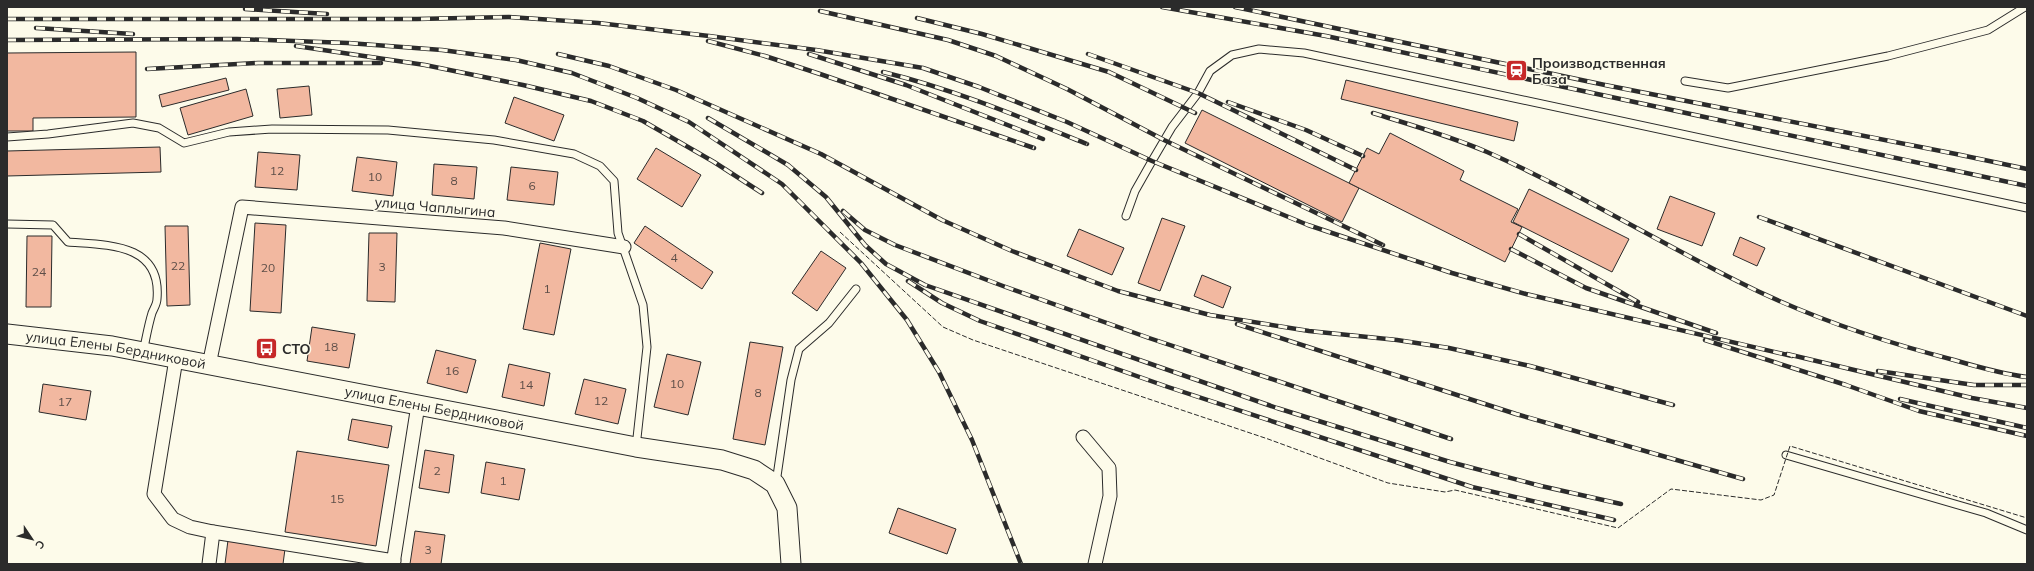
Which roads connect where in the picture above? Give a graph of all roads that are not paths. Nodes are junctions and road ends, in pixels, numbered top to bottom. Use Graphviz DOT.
graph roads {
  1 [pos="2025,7"];
  2 [pos="1685,81"];
  3 [pos="7,137"];
  4 [pos="2027,208"];
  5 [pos="1126,216"];
  6 [pos="7,224"];
  7 [pos="624,247"];
  8 [pos="856,289"];
  9 [pos="7,334"];
  10 [pos="143,352"];
  11 [pos="176,359"];
  12 [pos="209,365"];
  13 [pos="418,405"];
  14 [pos="1083,436"];
  15 [pos="636,447"];
  16 [pos="1786,455"];
  17 [pos="775,484"];
  18 [pos="2027,530"];
  19 [pos="213,532"];
  20 [pos="393,562"];
  21 [pos="209,564"];
  22 [pos="791,564"];
  23 [pos="1095,564"];
  1 -- 2 [label="lane"];
  3 -- 7 [label="lane"];
  4 -- 5 [label="lane"];
  6 -- 10 [label="lane"];
  7 -- 12 [label="street, улица Чаплыгина"];
  7 -- 15 [label="lane"];
  8 -- 17 [label="lane"];
  9 -- 10 [label="street, улица Елены Бердниковой"];
  10 -- 11 [label="street, улица Елены Бердниковой"];
  11 -- 12 [label="street, улица Елены Бердниковой"];
  11 -- 19 [label="street"];
  12 -- 13 [label="street, улица Елены Бердниковой"];
  13 -- 15 [label="street, улица Елены Бердниковой"];
  13 -- 20 [label="street"];
  14 -- 23 [label="street"];
  15 -- 17 [label="street, улица Елены Бердниковой"];
  16 -- 18 [label="lane"];
  17 -- 22 [label="street, улица Елены Бердниковой"];
  19 -- 20 [label="street"];
  19 -- 21 [label="street"];
}
